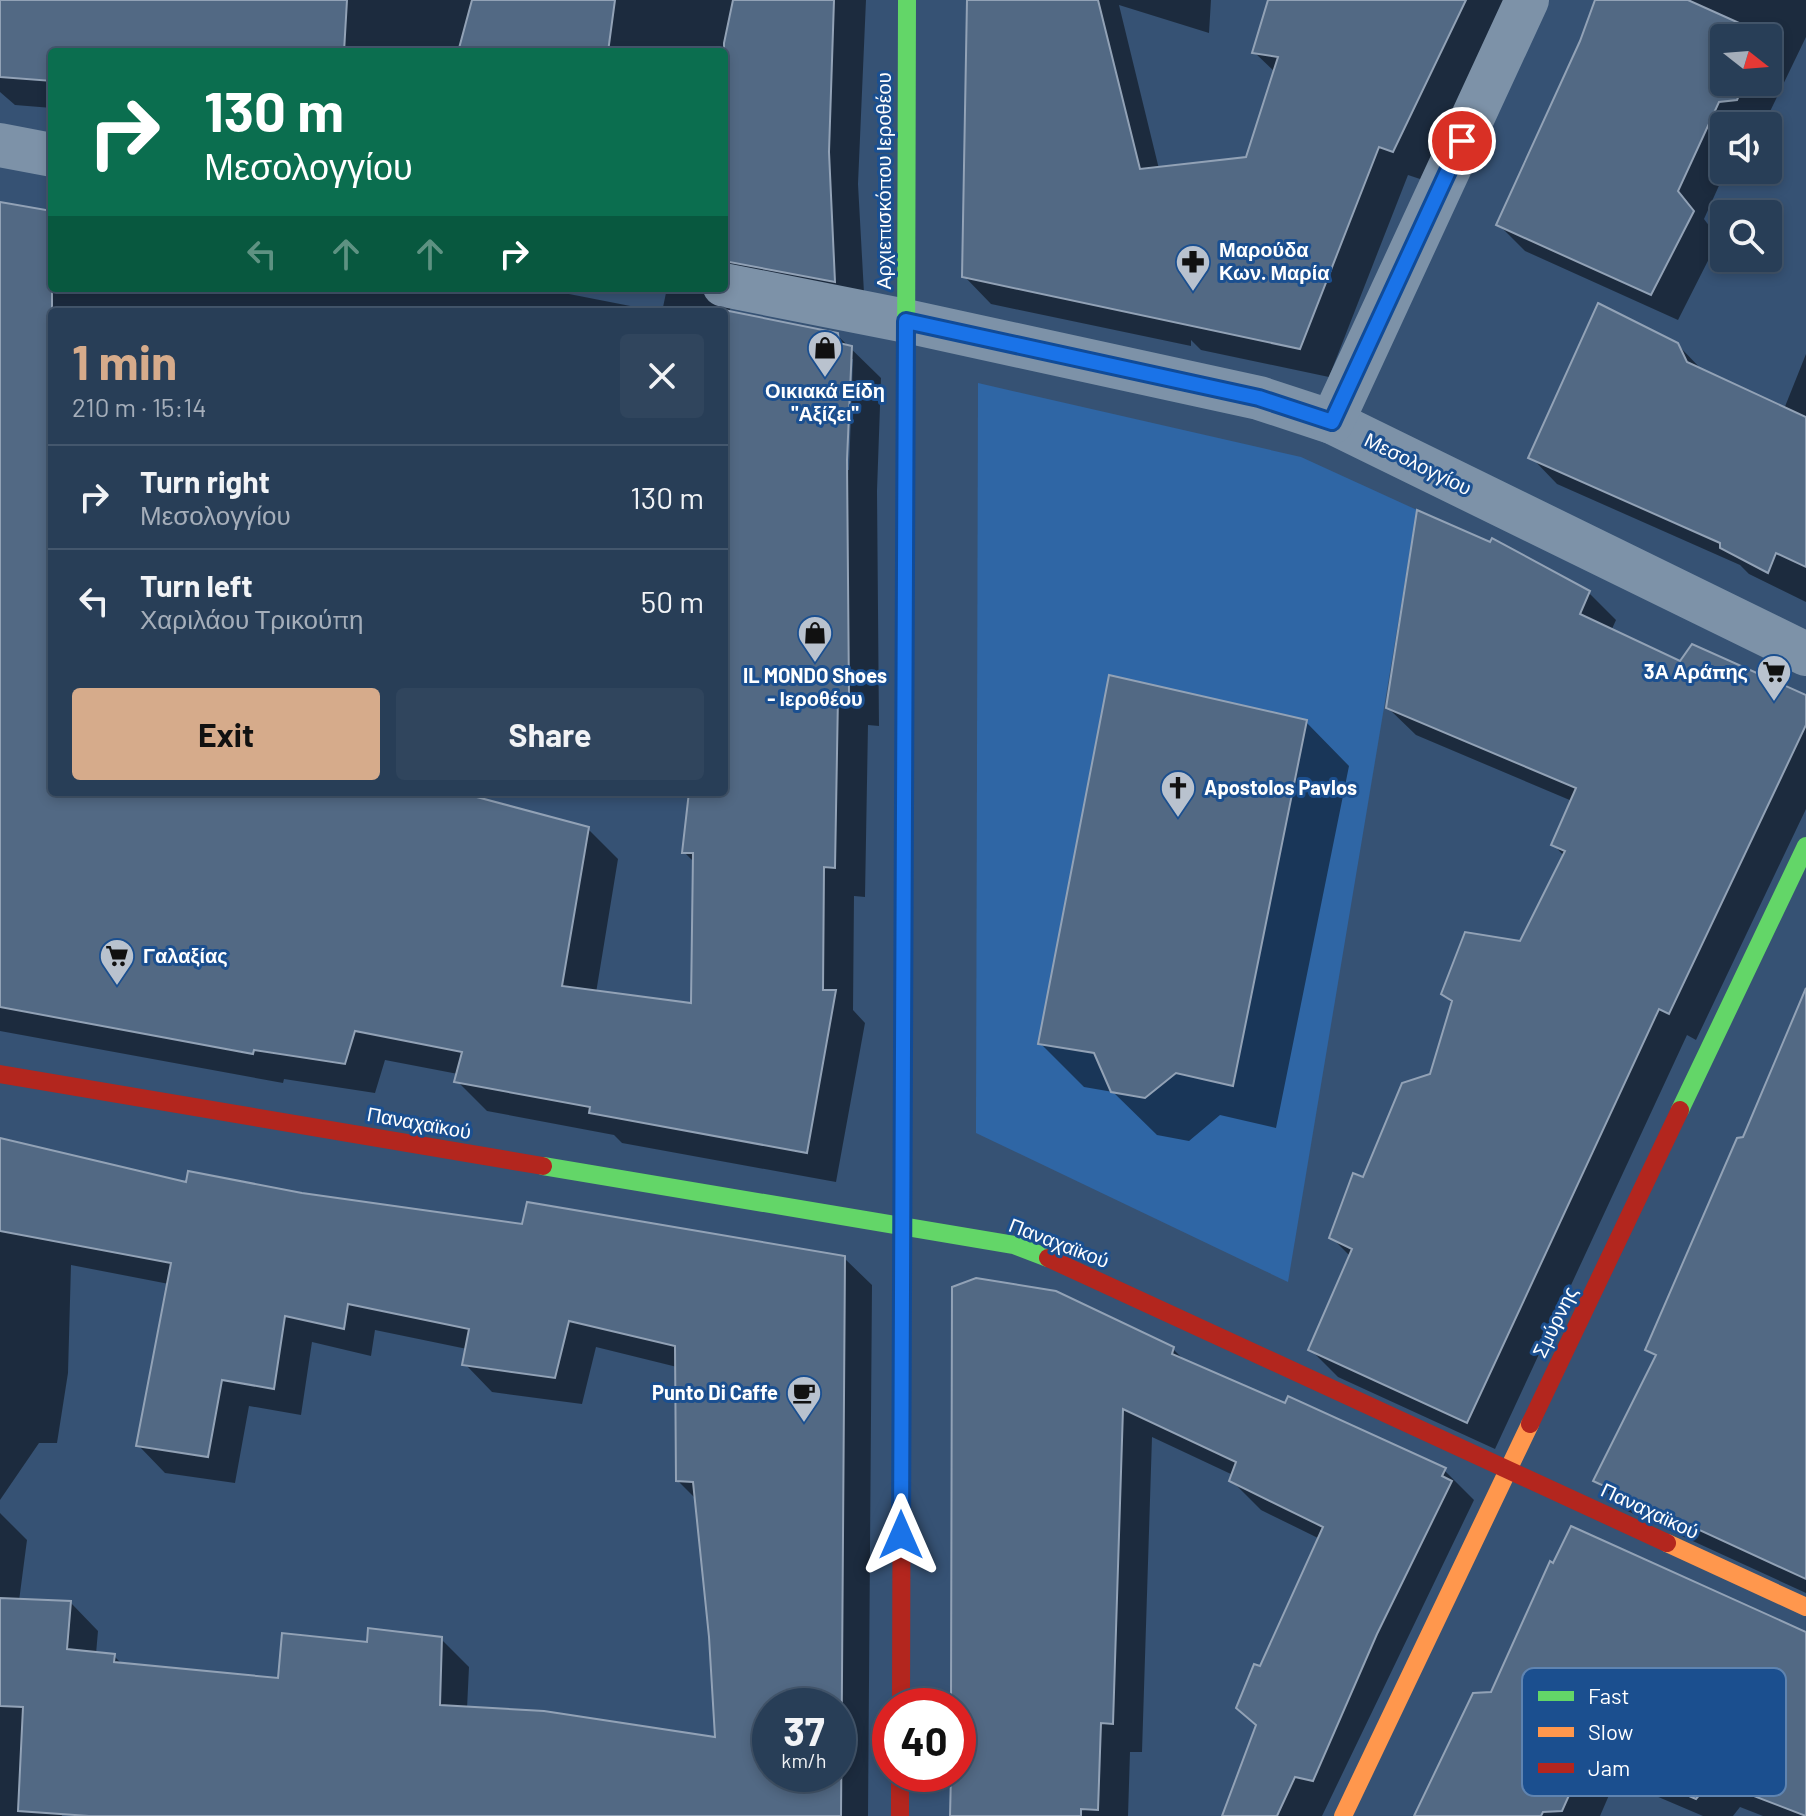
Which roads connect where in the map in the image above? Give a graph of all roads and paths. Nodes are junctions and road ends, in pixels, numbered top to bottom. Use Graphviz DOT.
graph roads {
  1 [pos="907,0"];
  2 [pos="1527,0"];
  3 [pos="0,145"];
  4 [pos="48,154"];
  5 [pos="728,286"];
  6 [pos="906,321"];
  7 [pos="1332,422"];
  8 [pos="1806,654"];
  9 [pos="1806,846"];
  10 [pos="0,1074"];
  11 [pos="902,1227"];
  12 [pos="1508,1470"];
  13 [pos="1806,1607"];
  14 [pos="901,1688"];
  15 [pos="900,1792"];
  16 [pos="900,1816"];
  17 [pos="1343,1816"];
  1 -- 6 [label="street, Αρχιεπισκόπου Ιεροθέου"];
  2 -- 7 [label="street"];
  3 -- 4 [label="street"];
  5 -- 6 [label="street, Μεσολογγίου"];
  6 -- 7 [label="street, Μεσολογγίου"];
  6 -- 11 [label="street, Αρχιεπισκόπου Ιεροθέου"];
  7 -- 8 [label="street, Μεσολογγίου"];
  9 -- 12 [label="street, Σμύρνης"];
  10 -- 11 [label="street, Παναχαϊκού"];
  11 -- 12 [label="street, Παναχαϊκού"];
  11 -- 14 [label="street, Αρχιεπισκόπου Ιεροθέου"];
  12 -- 13 [label="street, Παναχαϊκού"];
  12 -- 17 [label="street, Σμύρνης"];
  15 -- 16 [label="street"];
}
